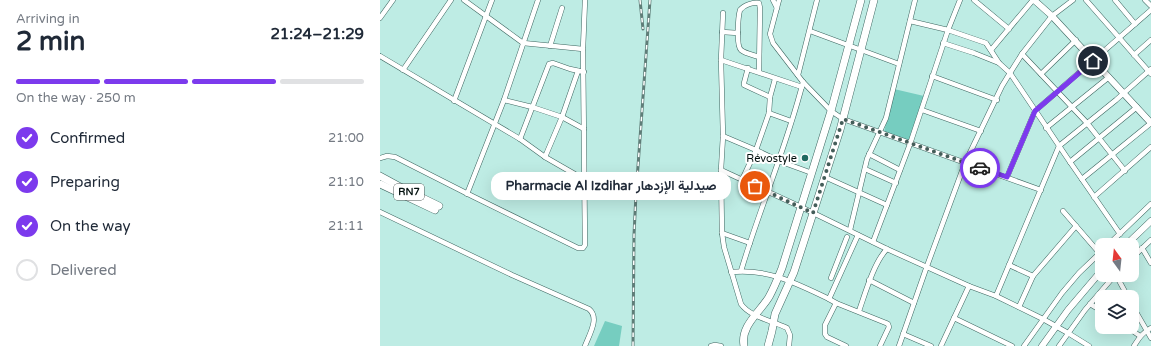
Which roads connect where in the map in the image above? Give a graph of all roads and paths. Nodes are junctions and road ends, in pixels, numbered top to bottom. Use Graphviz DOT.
graph roads {
  1 [pos="393,0"];
  2 [pos="452,0"];
  3 [pos="464,0"];
  4 [pos="492,0"];
  5 [pos="538,0"];
  6 [pos="585,0"];
  7 [pos="773,0"];
  8 [pos="779,0"];
  9 [pos="818,0"];
  10 [pos="861,0"];
  11 [pos="874,0"];
  12 [pos="915,0"];
  13 [pos="960,0"];
  14 [pos="974,0"];
  15 [pos="1034,0"];
  16 [pos="1072,0"];
  17 [pos="1086,0"];
  18 [pos="1115,0"];
  19 [pos="1145,0"];
  20 [pos="1151,6"];
  21 [pos="562,8"];
  22 [pos="777,8"];
  23 [pos="1151,10"];
  24 [pos="723,13"];
  25 [pos="1052,16"];
  26 [pos="486,17"];
  27 [pos="380,18"];
  28 [pos="910,20"];
  29 [pos="1135,24"];
  30 [pos="1009,29"];
  31 [pos="948,30"];
  32 [pos="760,31"];
  33 [pos="810,31"];
  34 [pos="722,32"];
  35 [pos="738,33"];
  36 [pos="770,34"];
  37 [pos="1119,38"];
  38 [pos="1076,40"];
  39 [pos="1151,40"];
  40 [pos="523,43"];
  41 [pos="944,43"];
  42 [pos="849,45"];
  43 [pos="550,46"];
  44 [pos="583,49"];
  45 [pos="861,50"];
  46 [pos="991,50"];
  47 [pos="1022,54"];
  48 [pos="1134,55"];
  49 [pos="380,56"];
  50 [pos="759,57"];
  51 [pos="721,60"];
  52 [pos="1093,61"];
  53 [pos="999,63"];
  54 [pos="899,64"];
  55 [pos="748,68"];
  56 [pos="403,70"];
  57 [pos="578,70"];
  58 [pos="1150,71"];
  59 [pos="584,72"];
  60 [pos="759,72"];
  61 [pos="1010,73"];
  62 [pos="1041,74"];
  63 [pos="798,75"];
  64 [pos="932,76"];
  65 [pos="1109,77"];
  66 [pos="775,79"];
  67 [pos="803,82"];
  68 [pos="802,87"];
  69 [pos="1058,92"];
  70 [pos="1124,93"];
  71 [pos="770,98"];
  72 [pos="504,100"];
  73 [pos="996,100"];
  74 [pos="454,101"];
  75 [pos="532,107"];
  76 [pos="1137,107"];
  77 [pos="1072,108"];
  78 [pos="922,110"];
  79 [pos="831,111"];
  80 [pos="1035,111"];
  81 [pos="769,113"];
  82 [pos="562,117"];
  83 [pos="843,119"];
  84 [pos="791,121"];
  85 [pos="1087,123"];
  86 [pos="1151,123"];
  87 [pos="495,124"];
  88 [pos="1046,128"];
  89 [pos="584,129"];
  90 [pos="981,131"];
  91 [pos="879,132"];
  92 [pos="723,136"];
  93 [pos="1099,139"];
  94 [pos="520,140"];
  95 [pos="910,144"];
  96 [pos="1059,146"];
  97 [pos="1151,147"];
  98 [pos="756,150"];
  99 [pos="869,154"];
  100 [pos="1111,154"];
  101 [pos="545,157"];
  102 [pos="380,158"];
  103 [pos="779,161"];
  104 [pos="1070,162"];
  105 [pos="965,163"];
  106 [pos="865,169"];
  107 [pos="721,170"];
  108 [pos="900,170"];
  109 [pos="1125,171"];
  110 [pos="812,173"];
  111 [pos="380,176"];
  112 [pos="825,177"];
  113 [pos="1007,177"];
  114 [pos="1082,179"];
  115 [pos="585,180"];
  116 [pos="742,180"];
  117 [pos="896,183"];
  118 [pos="380,184"];
  119 [pos="1041,190"];
  120 [pos="768,192"];
  121 [pos="859,193"];
  122 [pos="467,194"];
  123 [pos="1094,197"];
  124 [pos="1151,204"];
  125 [pos="887,205"];
  126 [pos="801,207"];
  127 [pos="1063,211"];
  128 [pos="380,212"];
  129 [pos="813,213"];
  130 [pos="1151,220"];
  131 [pos="1076,226"];
  132 [pos="850,230"];
  133 [pos="722,233"];
  134 [pos="1120,234"];
  135 [pos="858,235"];
  136 [pos="847,237"];
  137 [pos="1116,238"];
  138 [pos="1133,238"];
  139 [pos="1151,240"];
  140 [pos="873,242"];
  141 [pos="750,243"];
  142 [pos="1095,247"];
  143 [pos="1142,248"];
  144 [pos="886,249"];
  145 [pos="1139,251"];
  146 [pos="840,256"];
  147 [pos="847,258"];
  148 [pos="1095,259"];
  149 [pos="1151,263"];
  150 [pos="1009,265"];
  151 [pos="927,266"];
  152 [pos="741,271"];
  153 [pos="731,272"];
  154 [pos="778,276"];
  155 [pos="1033,276"];
  156 [pos="832,278"];
  157 [pos="1095,278"];
  158 [pos="870,280"];
  159 [pos="790,282"];
  160 [pos="1109,282"];
  161 [pos="969,286"];
  162 [pos="996,296"];
  163 [pos="829,299"];
  164 [pos="914,302"];
  165 [pos="836,303"];
  166 [pos="1090,304"];
  167 [pos="1019,307"];
  168 [pos="1095,307"];
  169 [pos="859,311"];
  170 [pos="755,315"];
  171 [pos="1139,315"];
  172 [pos="954,318"];
  173 [pos="1043,319"];
  174 [pos="774,322"];
  175 [pos="1056,326"];
  176 [pos="1149,329"];
  177 [pos="1068,333"];
  178 [pos="903,334"];
  179 [pos="1137,334"];
  180 [pos="1140,336"];
  181 [pos="1151,338"];
  182 [pos="585,346"];
  183 [pos="711,346"];
  184 [pos="721,346"];
  185 [pos="744,346"];
  186 [pos="768,346"];
  187 [pos="789,346"];
  188 [pos="846,346"];
  189 [pos="880,346"];
  190 [pos="899,346"];
  191 [pos="931,346"];
  192 [pos="941,346"];
  193 [pos="1012,346"];
  194 [pos="1024,346"];
  195 [pos="1042,346"];
  196 [pos="1059,346"];
  197 [pos="1089,346"];
  198 [pos="1134,346"];
  1 -- 27 [label="street"];
  2 -- 56 [label="street"];
  3 -- 26 [label="street"];
  4 -- 26 [label="street"];
  5 -- 40 [label="street"];
  6 -- 44 [label="street"];
  7 -- 22 [label="street"];
  8 -- 22 [label="street"];
  9 -- 33 [label="street"];
  10 -- 42 [label="main road"];
  11 -- 45 [label="main road"];
  12 -- 28 [label="street"];
  13 -- 31 [label="street"];
  14 -- 30 [label="street"];
  15 -- 25 [label="street"];
  15 -- 30 [label="street"];
  16 -- 25 [label="street"];
  17 -- 37 [label="street"];
  18 -- 29 [label="street"];
  19 -- 20 [label="street"];
  21 -- 43 [label="street"];
  22 -- 36 [label="street"];
  23 -- 29 [label="street"];
  24 -- 34 [label="street"];
  25 -- 38 [label="street"];
  25 -- 47 [label="street"];
  26 -- 40 [label="street"];
  26 -- 74 [label="street"];
  28 -- 31 [label="street"];
  28 -- 54 [label="street"];
  29 -- 37 [label="street"];
  30 -- 46 [label="street"];
  31 -- 41 [label="street"];
  31 -- 46 [label="street"];
  32 -- 35 [label="street"];
  32 -- 36 [label="street"];
  32 -- 50 [label="street"];
  33 -- 42 [label="street"];
  33 -- 63 [label="street"];
  34 -- 35 [label="street"];
  34 -- 51 [label="street"];
  35 -- 50 [label="street"];
  36 -- 63 [label="street"];
  37 -- 48 [label="street"];
  37 -- 52 [label="street"];
  38 -- 52 [label="street"];
  38 -- 62 [label="street"];
  39 -- 48 [label="street"];
  40 -- 43 [label="street"];
  40 -- 72 [label="street"];
  41 -- 53 [label="street"];
  41 -- 64 [label="street"];
  42 -- 45 [label="street"];
  42 -- 79 [label="main road"];
  43 -- 44 [label="street"];
  44 -- 59 [label="street"];
  45 -- 54 [label="street"];
  45 -- 83 [label="main road"];
  46 -- 53 [label="street"];
  47 -- 61 [label="street"];
  47 -- 62 [label="street"];
  48 -- 58 [label="street"];
  49 -- 56 [label="street"];
  50 -- 60 [label="street"];
  51 -- 55 [label="street"];
  51 -- 92 [label="street"];
  52 -- 65 [label="street"];
  52 -- 69 [label="street"];
  53 -- 61 [label="street"];
  54 -- 91 [label="street"];
  55 -- 60 [label="street"];
  55 -- 71 [label="street"];
  56 -- 74 [label="street"];
  57 -- 59 [label="street"];
  57 -- 75 [label="street"];
  57 -- 82 [label="street"];
  58 -- 70 [label="street"];
  59 -- 89 [label="street"];
  60 -- 66 [label="street"];
  61 -- 73 [label="street"];
  61 -- 80 [label="street"];
  62 -- 69 [label="street"];
  63 -- 67 [label="street"];
  64 -- 73 [label="street"];
  64 -- 78 [label="street"];
  65 -- 70 [label="street"];
  65 -- 77 [label="street"];
  66 -- 68 [label="street"];
  66 -- 71 [label="street"];
  67 -- 68 [label="street"];
  67 -- 79 [label="street"];
  68 -- 84 [label="street"];
  69 -- 77 [label="street"];
  69 -- 80 [label="street"];
  70 -- 76 [label="street"];
  70 -- 85 [label="street"];
  71 -- 81 [label="street"];
  72 -- 75 [label="street"];
  72 -- 87 [label="street"];
  73 -- 90 [label="street"];
  74 -- 87 [label="street"];
  75 -- 82 [label="street"];
  75 -- 94 [label="street"];
  76 -- 86 [label="street"];
  76 -- 93 [label="street"];
  77 -- 85 [label="street"];
  77 -- 88 [label="street"];
  78 -- 90 [label="street"];
  78 -- 95 [label="street"];
  79 -- 83 [label="street"];
  79 -- 110 [label="main road"];
  80 -- 88 [label="street"];
  80 -- 113 [label="street"];
  81 -- 84 [label="street"];
  81 -- 98 [label="street"];
  82 -- 89 [label="street"];
  82 -- 101 [label="street"];
  83 -- 91 [label="street"];
  83 -- 112 [label="main road"];
  84 -- 103 [label="street"];
  85 -- 93 [label="street"];
  85 -- 96 [label="street"];
  86 -- 100 [label="street"];
  87 -- 94 [label="street"];
  87 -- 122 [label="street"];
  88 -- 96 [label="street"];
  89 -- 115 [label="street"];
  90 -- 105 [label="street"];
  91 -- 95 [label="street"];
  91 -- 99 [label="street"];
  92 -- 98 [label="street"];
  92 -- 107 [label="street"];
  93 -- 100 [label="street"];
  93 -- 104 [label="street"];
  94 -- 101 [label="street"];
  95 -- 105 [label="street"];
  95 -- 108 [label="street"];
  96 -- 104 [label="street"];
  96 -- 119 [label="street"];
  97 -- 109 [label="street"];
  98 -- 103 [label="street"];
  98 -- 116 [label="street"];
  99 -- 106 [label="street"];
  99 -- 108 [label="street"];
  100 -- 109 [label="street"];
  100 -- 114 [label="street"];
  101 -- 115 [label="street"];
  102 -- 122 [label="street"];
  103 -- 110 [label="street"];
  103 -- 120 [label="street"];
  104 -- 114 [label="street"];
  105 -- 113 [label="street"];
  105 -- 151 [label="street"];
  106 -- 117 [label="street"];
  106 -- 121 [label="street"];
  107 -- 116 [label="street"];
  107 -- 133 [label="street"];
  108 -- 117 [label="street"];
  109 -- 123 [label="street"];
  110 -- 126 [label="main road"];
  111 -- 118 [label="main road, RN7"];
  112 -- 121 [label="street"];
  112 -- 129 [label="main road"];
  113 -- 119 [label="street"];
  114 -- 123 [label="street"];
  115 -- 122 [label="street"];
  116 -- 120 [label="street"];
  117 -- 125 [label="street"];
  119 -- 150 [label="street"];
  120 -- 126 [label="street"];
  120 -- 141 [label="street"];
  121 -- 125 [label="street"];
  121 -- 132 [label="street"];
  123 -- 134 [label="street"];
  124 -- 134 [label="street"];
  125 -- 140 [label="street"];
  126 -- 129 [label="street"];
  126 -- 154 [label="main road"];
  127 -- 131 [label="street"];
  128 -- 182 [label="street"];
  129 -- 132 [label="street"];
  129 -- 159 [label="main road"];
  130 -- 138 [label="street"];
  131 -- 142 [label="street"];
  131 -- 155 [label="street"];
  132 -- 135 [label="street"];
  133 -- 141 [label="street"];
  133 -- 153 [label="street"];
  134 -- 137 [label="street"];
  135 -- 140 [label="street"];
  135 -- 147 [label="street"];
  136 -- 146 [label="street"];
  139 -- 143 [label="street"];
  140 -- 144 [label="street"];
  141 -- 152 [label="street"];
  143 -- 145 [label="street"];
  143 -- 149 [label="street"];
  144 -- 151 [label="street"];
  144 -- 158 [label="street"];
  146 -- 147 [label="street"];
  146 -- 156 [label="street"];
  147 -- 163 [label="street"];
  148 -- 173 [label="street"];
  150 -- 155 [label="street"];
  150 -- 162 [label="street"];
  151 -- 161 [label="street"];
  151 -- 164 [label="street"];
  152 -- 153 [label="street"];
  152 -- 154 [label="street"];
  153 -- 170 [label="street"];
  154 -- 159 [label="street"];
  154 -- 170 [label="main road"];
  155 -- 167 [label="street"];
  157 -- 175 [label="street"];
  158 -- 164 [label="street"];
  158 -- 169 [label="street"];
  159 -- 163 [label="street"];
  159 -- 174 [label="main road"];
  160 -- 166 [label="street"];
  161 -- 162 [label="street"];
  161 -- 172 [label="street"];
  162 -- 167 [label="street"];
  163 -- 165 [label="street"];
  164 -- 178 [label="street"];
  165 -- 169 [label="street"];
  165 -- 188 [label="street"];
  166 -- 168 [label="street"];
  166 -- 177 [label="street"];
  167 -- 173 [label="street"];
  169 -- 189 [label="street"];
  170 -- 174 [label="street"];
  170 -- 185 [label="main road"];
  171 -- 176 [label="street"];
  172 -- 192 [label="street"];
  172 -- 193 [label="street"];
  173 -- 175 [label="street"];
  173 -- 194 [label="street"];
  174 -- 186 [label="main road"];
  174 -- 187 [label="street"];
  175 -- 177 [label="street"];
  175 -- 195 [label="street"];
  176 -- 180 [label="street"];
  176 -- 181 [label="street"];
  177 -- 196 [label="street"];
  177 -- 197 [label="street"];
  178 -- 190 [label="street"];
  178 -- 191 [label="street"];
  179 -- 180 [label="street"];
  180 -- 198 [label="street"];
  183 -- 184 [label="street"];
}
